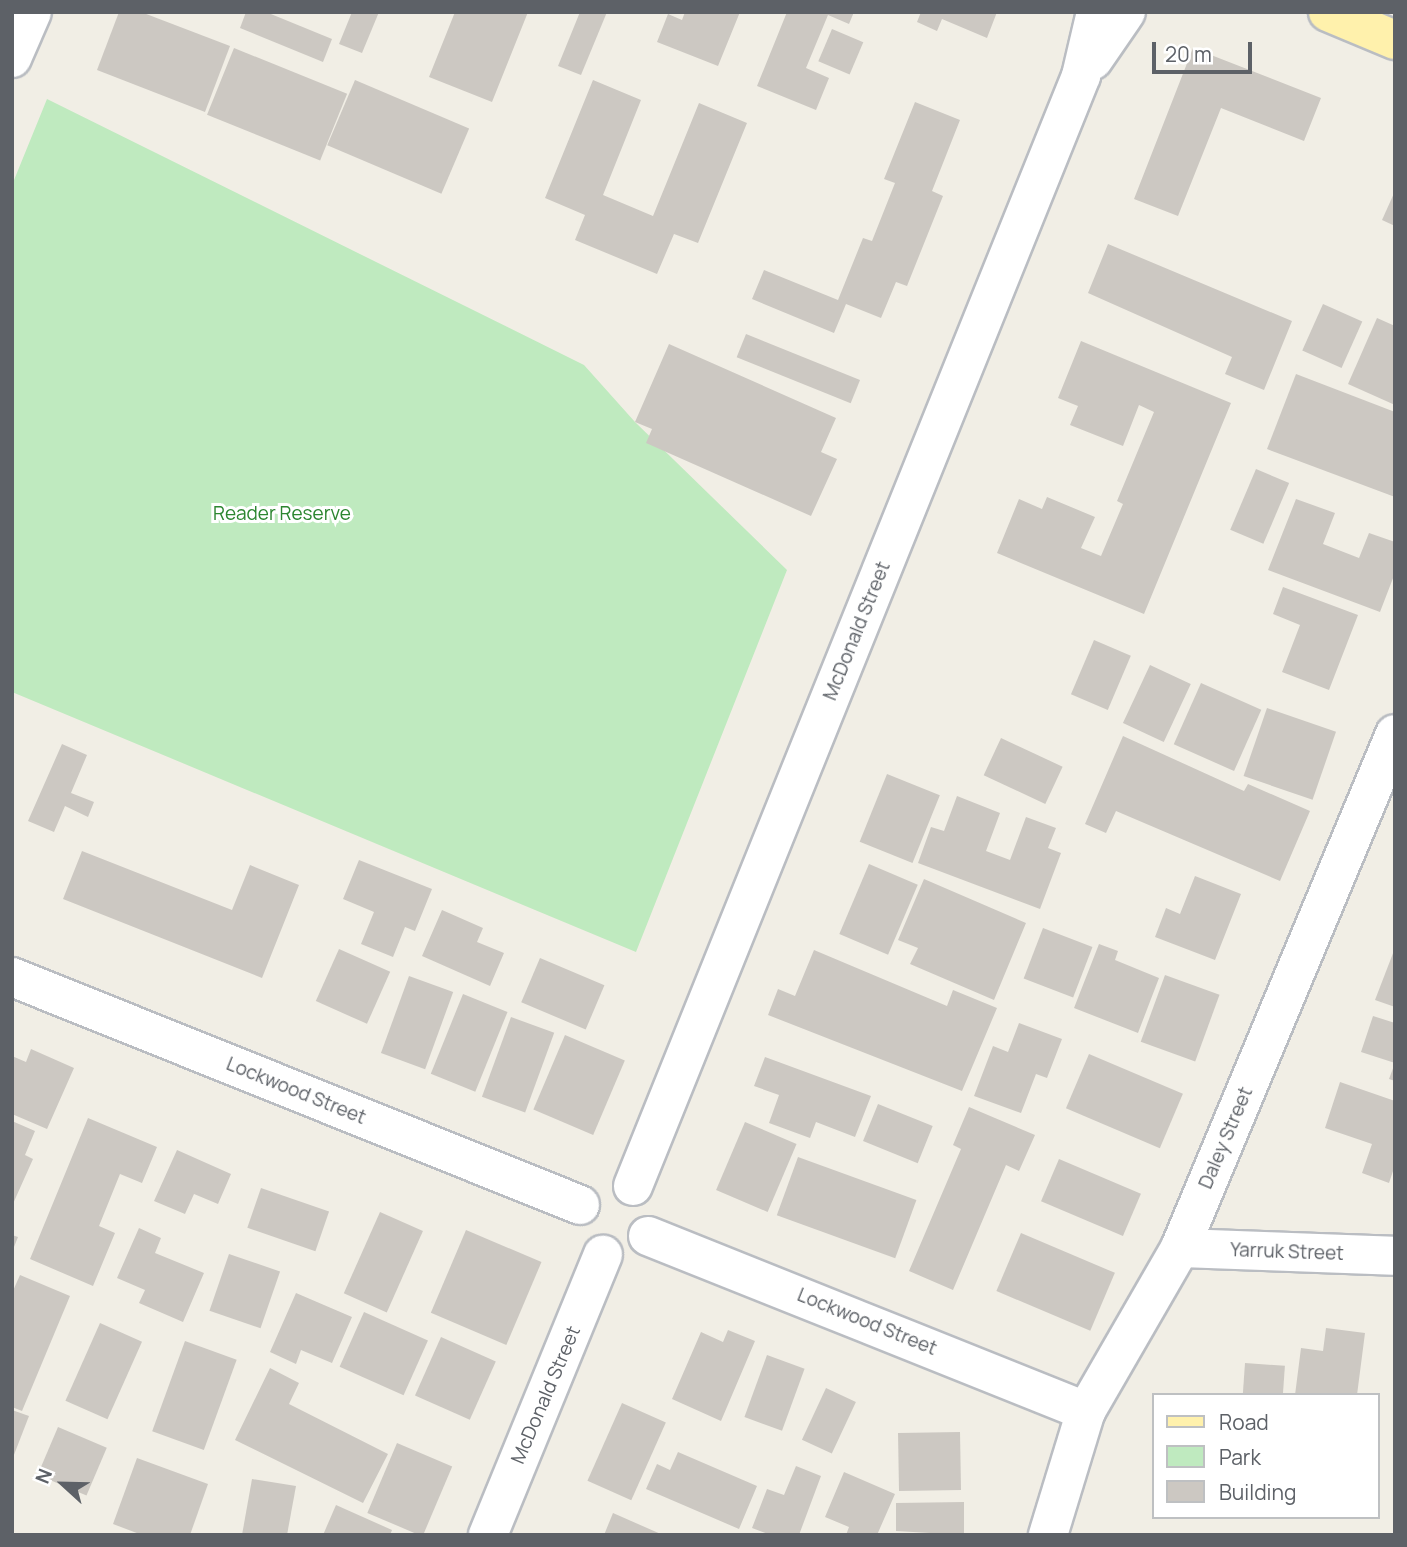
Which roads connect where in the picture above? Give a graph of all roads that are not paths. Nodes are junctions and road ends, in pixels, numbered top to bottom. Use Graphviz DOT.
graph roads {
  1 [pos="32,12"];
  2 [pos="1096,12"];
  3 [pos="1126,12"];
  4 [pos="1328,12"];
  5 [pos="1395,40"];
  6 [pos="12,58"];
  7 [pos="1081,76"];
  8 [pos="1395,734"];
  9 [pos="12,977"];
  10 [pos="634,1186"];
  11 [pos="579,1205"];
  12 [pos="648,1236"];
  13 [pos="1180,1248"];
  14 [pos="603,1255"];
  15 [pos="1395,1256"];
  16 [pos="1086,1410"];
  17 [pos="488,1535"];
  18 [pos="1048,1535"];
  1 -- 6 [label="street"];
  2 -- 7 [label="street, McDonald Street"];
  3 -- 7 [label="street, McDonald Street"];
  4 -- 5 [label="main road"];
  7 -- 10 [label="street, McDonald Street"];
  8 -- 13 [label="street, Daley Street"];
  9 -- 11 [label="street, Lockwood Street"];
  10 -- 11 [label="street"];
  10 -- 12 [label="street"];
  11 -- 14 [label="street"];
  12 -- 14 [label="street"];
  12 -- 16 [label="street, Lockwood Street"];
  13 -- 15 [label="street, Yarruk Street"];
  13 -- 16 [label="street, Daley Street"];
  14 -- 17 [label="street, McDonald Street"];
  16 -- 18 [label="street, Daley Street"];
}
